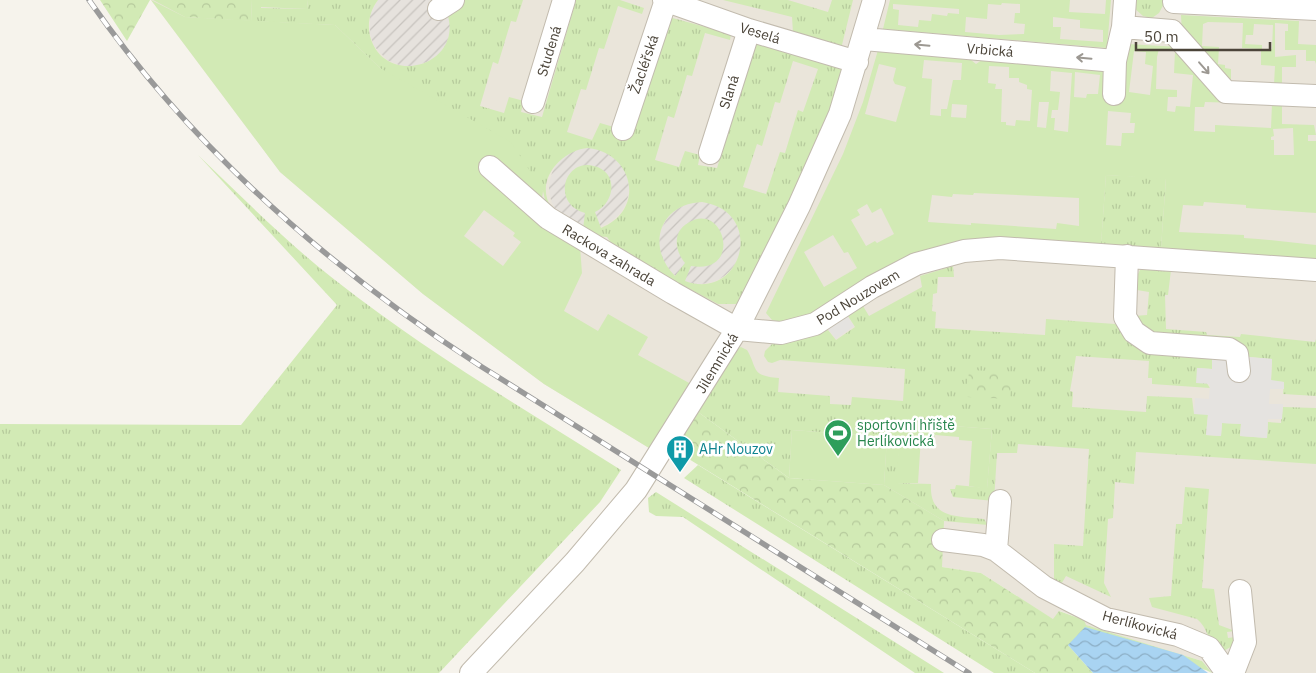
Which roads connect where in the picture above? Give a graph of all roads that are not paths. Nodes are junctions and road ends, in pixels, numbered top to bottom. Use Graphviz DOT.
graph roads {
  1 [pos="564,0"];
  2 [pos="665,0"];
  3 [pos="874,0"];
  4 [pos="1125,0"];
  5 [pos="1174,1"];
  6 [pos="1316,10"];
  7 [pos="1123,27"];
  8 [pos="749,30"];
  9 [pos="1172,31"];
  10 [pos="864,39"];
  11 [pos="1115,61"];
  12 [pos="857,62"];
  13 [pos="1114,94"];
  14 [pos="1316,96"];
  15 [pos="533,102"];
  16 [pos="623,129"];
  17 [pos="710,153"];
  18 [pos="490,167"];
  19 [pos="1127,256"];
  20 [pos="1316,270"];
  21 [pos="737,329"];
  22 [pos="1238,371"];
  23 [pos="1000,500"];
  24 [pos="943,540"];
  25 [pos="996,550"];
  26 [pos="1240,590"];
  27 [pos="472,673"];
  28 [pos="1227,673"];
  29 [pos="1233,673"];
  1 -- 15 [label="street, Studená"];
  2 -- 8 [label="street, Veselá"];
  2 -- 16 [label="street, Žacléřská"];
  3 -- 10 [label="street, Jilemnická"];
  4 -- 7 [label="street"];
  5 -- 6 [label="street"];
  5 -- 9 [label="street"];
  7 -- 9 [label="street"];
  7 -- 11 [label="street"];
  8 -- 12 [label="street, Veselá"];
  8 -- 17 [label="street, Slaná"];
  9 -- 14 [label="street, one-way"];
  11 -- 10 [label="street, Vrbická, one-way"];
  10 -- 12 [label="street, Jilemnická"];
  11 -- 13 [label="street"];
  12 -- 21 [label="street, Jilemnická"];
  18 -- 21 [label="street, Rackova zahrada"];
  19 -- 20 [label="street, Pod Nouzovem"];
  19 -- 21 [label="street, Pod Nouzovem"];
  19 -- 22 [label="street"];
  21 -- 27 [label="street, Jilemnická"];
  23 -- 25 [label="street"];
  24 -- 25 [label="street, Herlíkovická"];
  25 -- 28 [label="street, Herlíkovická"];
  26 -- 29 [label="street"];
}
